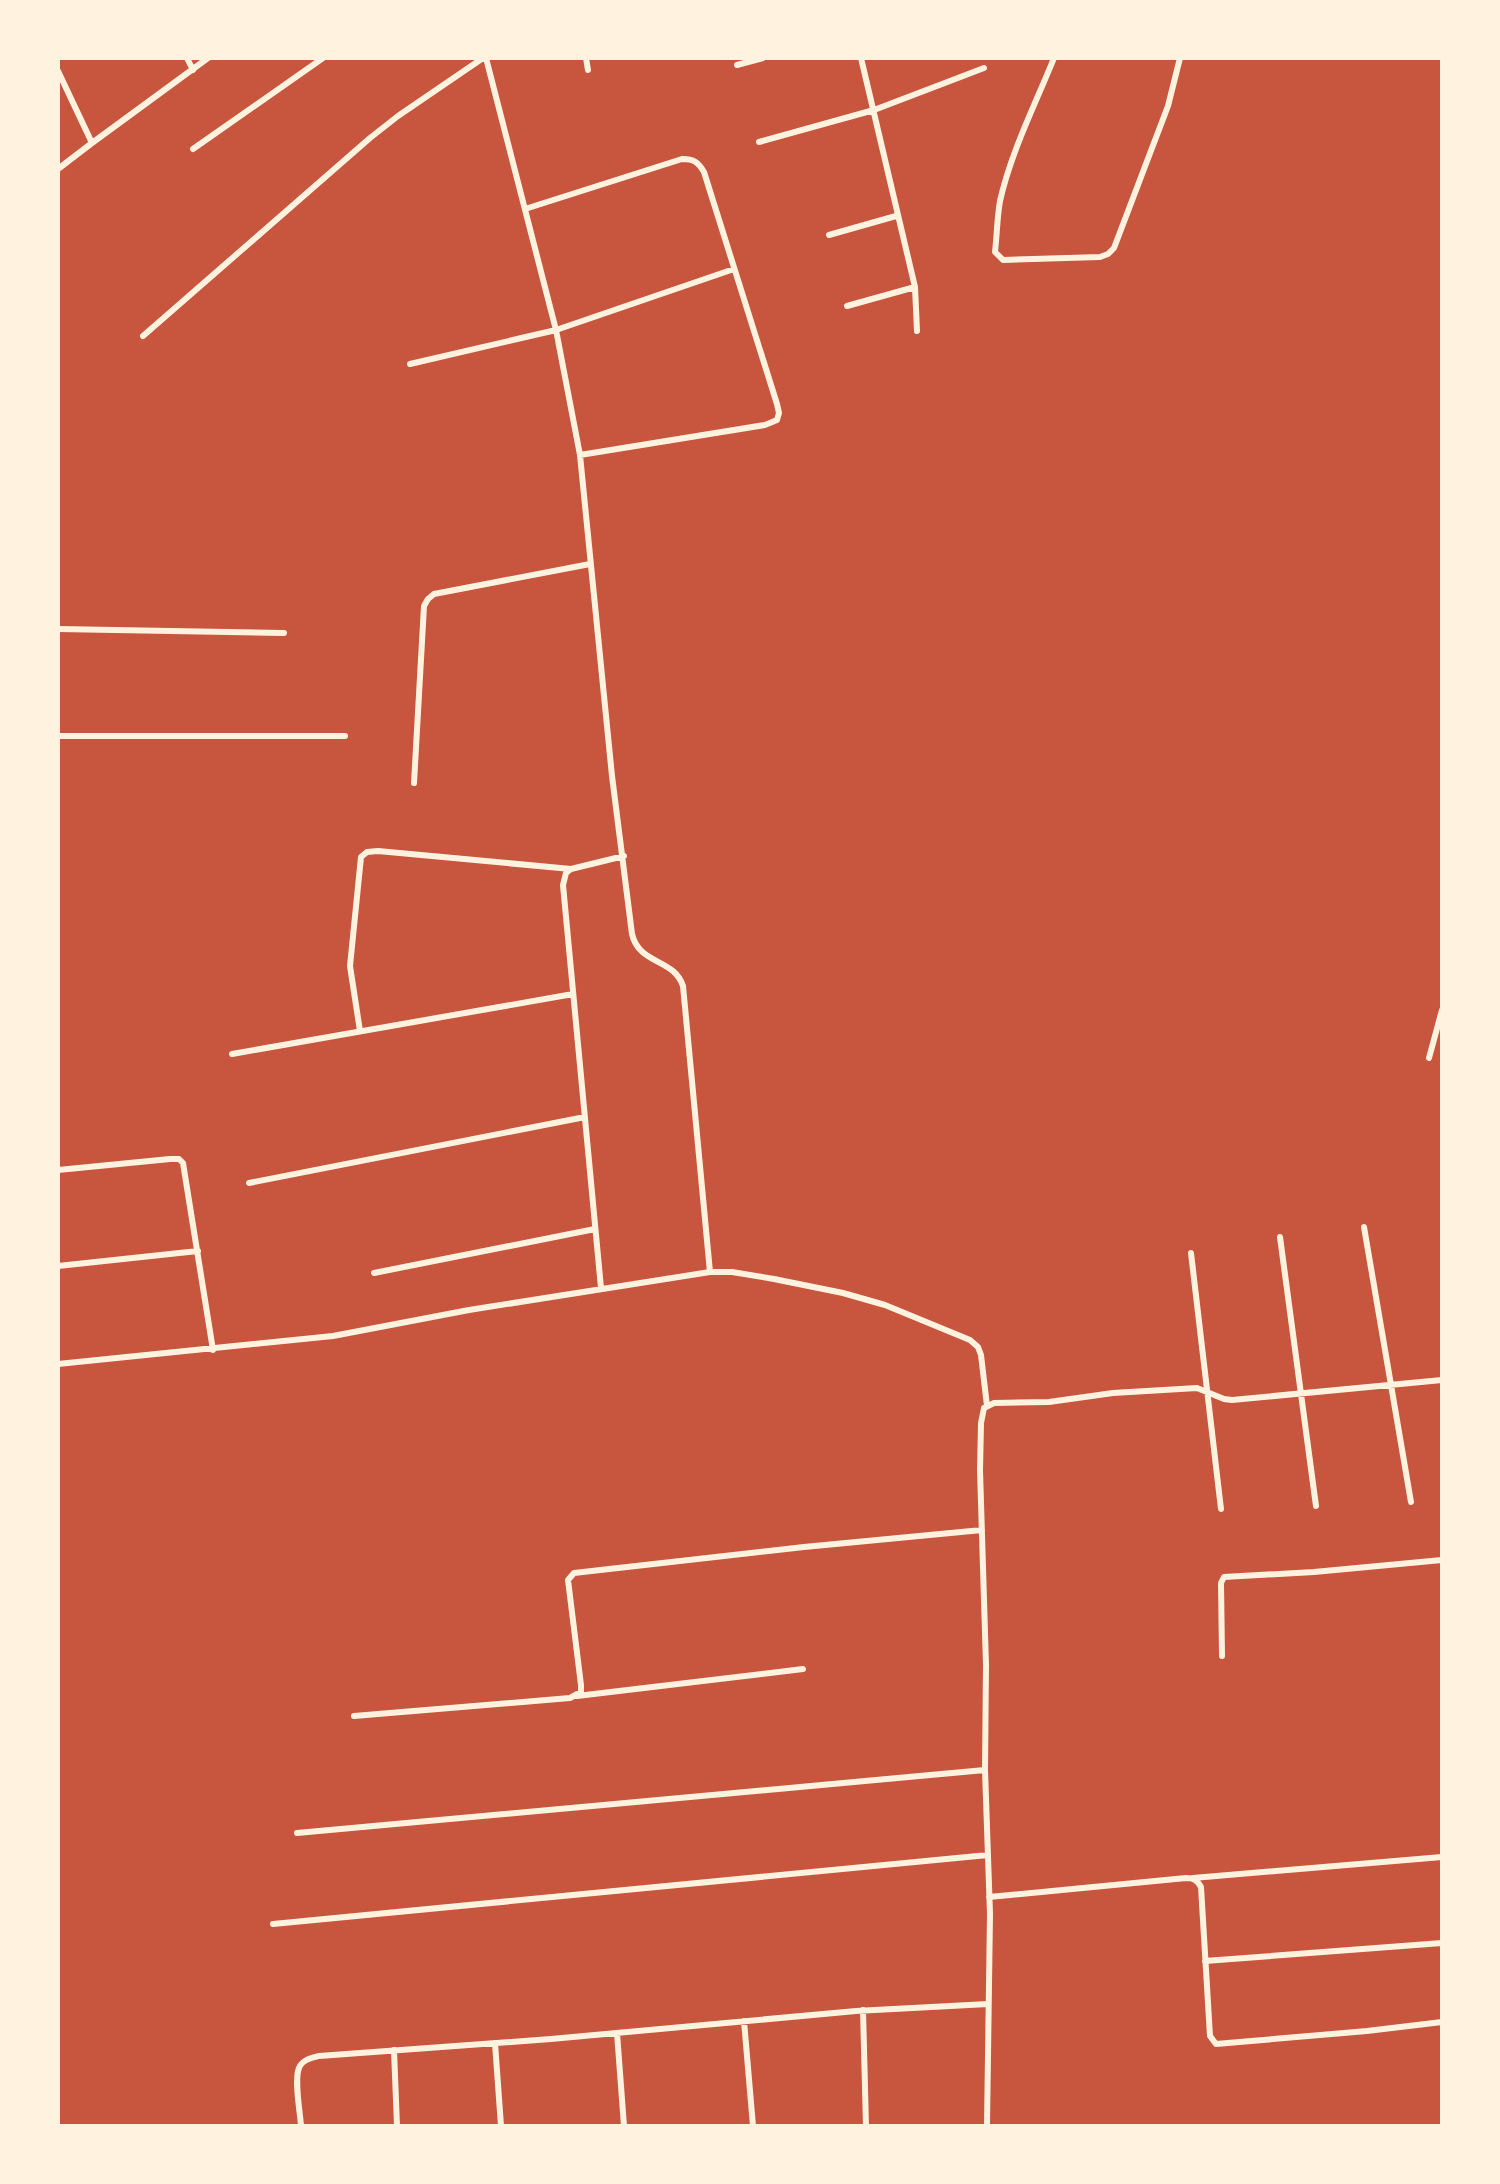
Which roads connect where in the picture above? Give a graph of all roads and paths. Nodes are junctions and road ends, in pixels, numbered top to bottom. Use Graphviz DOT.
graph roads {
  1 [pos="187,58"];
  2 [pos="208,58"];
  3 [pos="323,58"];
  4 [pos="484,58"];
  5 [pos="586,58"];
  6 [pos="763,58"];
  7 [pos="861,58"];
  8 [pos="1054,58"];
  9 [pos="1180,58"];
  10 [pos="737,65"];
  11 [pos="984,68"];
  12 [pos="58,70"];
  13 [pos="193,70"];
  14 [pos="588,70"];
  15 [pos="874,110"];
  16 [pos="759,142"];
  17 [pos="92,143"];
  18 [pos="193,149"];
  19 [pos="58,169"];
  20 [pos="525,209"];
  21 [pos="896,216"];
  22 [pos="829,235"];
  23 [pos="734,269"];
  24 [pos="915,287"];
  25 [pos="847,306"];
  26 [pos="556,330"];
  27 [pos="916,331"];
  28 [pos="143,336"];
  29 [pos="410,364"];
  30 [pos="580,455"];
  31 [pos="590,564"];
  32 [pos="58,629"];
  33 [pos="284,633"];
  34 [pos="58,736"];
  35 [pos="345,736"];
  36 [pos="414,783"];
  37 [pos="624,856"];
  38 [pos="571,869"];
  39 [pos="573,994"];
  40 [pos="1442,1010"];
  41 [pos="360,1031"];
  42 [pos="232,1054"];
  43 [pos="1429,1058"];
  44 [pos="585,1117"];
  45 [pos="58,1170"];
  46 [pos="249,1183"];
  47 [pos="1364,1227"];
  48 [pos="595,1229"];
  49 [pos="1280,1237"];
  50 [pos="198,1251"];
  51 [pos="1191,1254"];
  52 [pos="58,1266"];
  53 [pos="710,1272"];
  54 [pos="374,1273"];
  55 [pos="601,1288"];
  56 [pos="213,1350"];
  57 [pos="58,1364"];
  58 [pos="1442,1380"];
  59 [pos="1391,1385"];
  60 [pos="1205,1390"];
  61 [pos="1301,1393"];
  62 [pos="987,1406"];
  63 [pos="1411,1502"];
  64 [pos="1316,1506"];
  65 [pos="1221,1509"];
  66 [pos="982,1530"];
  67 [pos="1442,1560"];
  68 [pos="1222,1656"];
  69 [pos="803,1669"];
  70 [pos="577,1696"];
  71 [pos="354,1716"];
  72 [pos="985,1770"];
  73 [pos="297,1833"];
  74 [pos="988,1856"];
  75 [pos="1442,1857"];
  76 [pos="1192,1878"];
  77 [pos="989,1897"];
  78 [pos="273,1924"];
  79 [pos="1442,1943"];
  80 [pos="1205,1961"];
  81 [pos="988,2004"];
  82 [pos="864,2010"];
  83 [pos="744,2021"];
  84 [pos="1442,2022"];
  85 [pos="617,2033"];
  86 [pos="495,2043"];
  87 [pos="394,2050"];
  88 [pos="301,2126"];
  89 [pos="397,2126"];
  90 [pos="501,2126"];
  91 [pos="624,2126"];
  92 [pos="753,2126"];
  93 [pos="866,2126"];
  94 [pos="987,2126"];
  1 -- 13 [label="street"];
  2 -- 13 [label="street"];
  3 -- 18 [label="street"];
  4 -- 20 [label="street"];
  4 -- 28 [label="street"];
  5 -- 14 [label="street"];
  6 -- 10 [label="street"];
  7 -- 15 [label="street"];
  8 -- 9 [label="street"];
  11 -- 15 [label="street"];
  12 -- 17 [label="street"];
  13 -- 17 [label="street"];
  15 -- 16 [label="street"];
  15 -- 21 [label="street"];
  17 -- 19 [label="street"];
  20 -- 23 [label="street"];
  20 -- 26 [label="street"];
  21 -- 22 [label="street"];
  21 -- 24 [label="street"];
  23 -- 26 [label="street"];
  23 -- 30 [label="street"];
  24 -- 25 [label="street"];
  24 -- 27 [label="street"];
  26 -- 29 [label="street"];
  26 -- 30 [label="street"];
  30 -- 31 [label="street"];
  31 -- 36 [label="street"];
  31 -- 37 [label="street"];
  32 -- 33 [label="street"];
  34 -- 35 [label="street"];
  37 -- 38 [label="street"];
  37 -- 53 [label="street"];
  38 -- 39 [label="street"];
  38 -- 41 [label="street"];
  39 -- 41 [label="street"];
  39 -- 44 [label="street"];
  40 -- 43 [label="street"];
  41 -- 42 [label="street"];
  44 -- 46 [label="street"];
  44 -- 48 [label="street"];
  45 -- 50 [label="street"];
  47 -- 59 [label="street"];
  48 -- 54 [label="street"];
  48 -- 55 [label="street"];
  49 -- 61 [label="street"];
  50 -- 52 [label="street"];
  50 -- 56 [label="street"];
  51 -- 60 [label="street"];
  53 -- 55 [label="street"];
  53 -- 62 [label="street"];
  55 -- 56 [label="street"];
  56 -- 57 [label="street"];
  58 -- 59 [label="street"];
  59 -- 61 [label="street"];
  59 -- 63 [label="street"];
  60 -- 61 [label="street"];
  60 -- 62 [label="street"];
  60 -- 65 [label="street"];
  61 -- 64 [label="street"];
  62 -- 66 [label="street"];
  66 -- 70 [label="street"];
  66 -- 72 [label="street"];
  67 -- 68 [label="street"];
  69 -- 70 [label="street"];
  70 -- 71 [label="street"];
  72 -- 73 [label="street"];
  72 -- 74 [label="street"];
  74 -- 77 [label="street"];
  74 -- 78 [label="street"];
  75 -- 76 [label="street"];
  76 -- 77 [label="street"];
  76 -- 80 [label="street"];
  77 -- 81 [label="street"];
  79 -- 80 [label="street"];
  80 -- 84 [label="street"];
  81 -- 82 [label="street"];
  81 -- 94 [label="street"];
  82 -- 83 [label="street"];
  82 -- 93 [label="street"];
  83 -- 85 [label="street"];
  83 -- 92 [label="street"];
  85 -- 86 [label="street"];
  85 -- 91 [label="street"];
  86 -- 87 [label="street"];
  86 -- 90 [label="street"];
  87 -- 88 [label="street"];
  87 -- 89 [label="street"];
}
